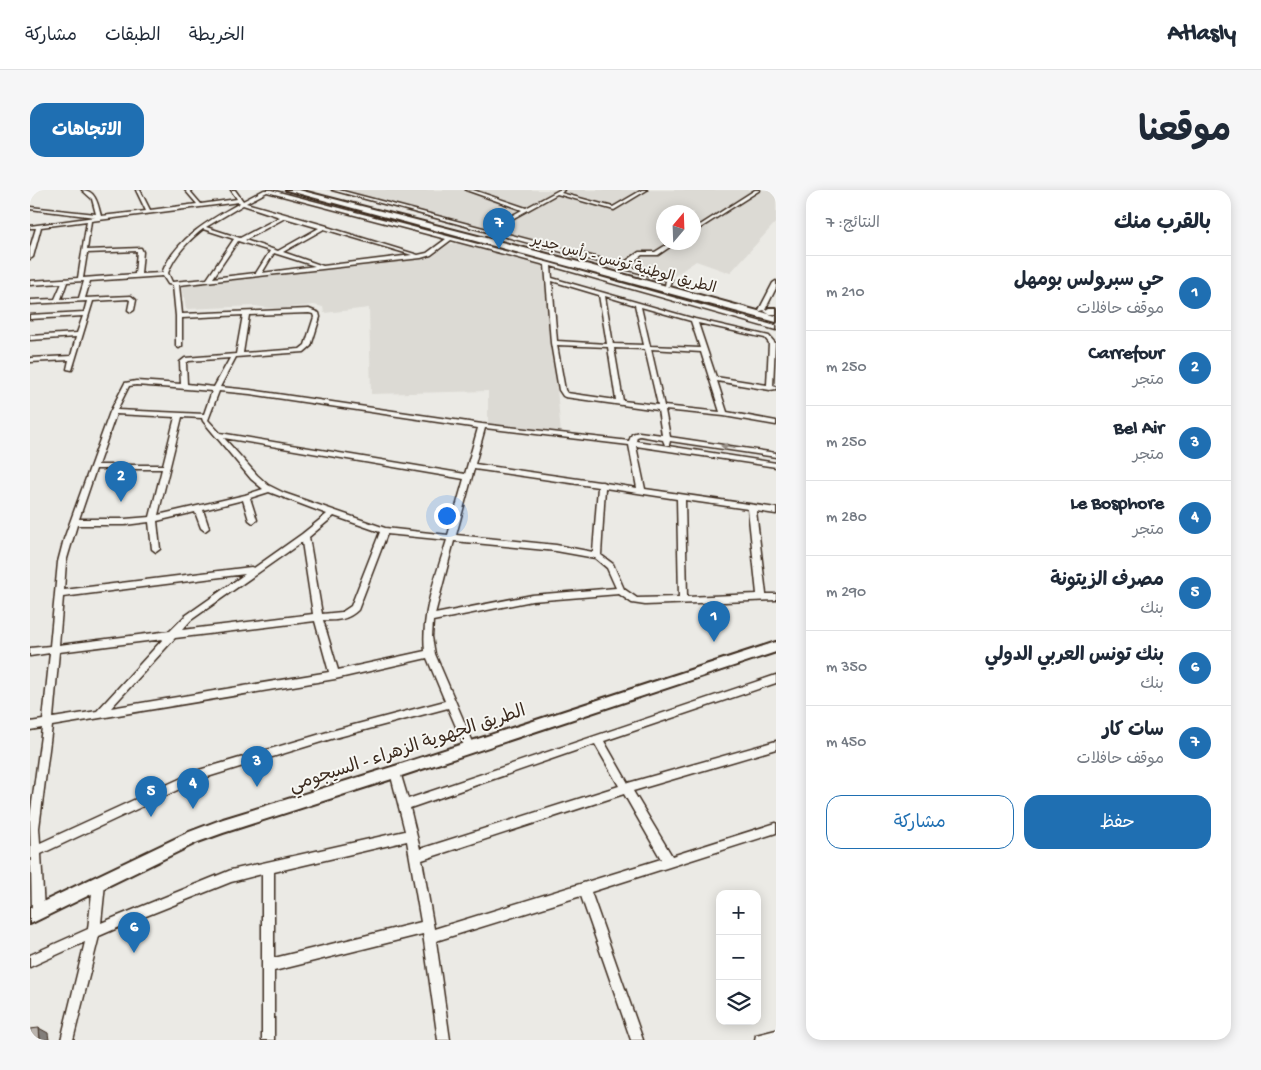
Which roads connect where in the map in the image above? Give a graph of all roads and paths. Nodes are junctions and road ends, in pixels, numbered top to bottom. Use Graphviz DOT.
graph roads {
  1 [pos="84,190"];
  2 [pos="138,190"];
  3 [pos="187,190"];
  4 [pos="233,190"];
  5 [pos="266,190"];
  6 [pos="290,190"];
  7 [pos="309,190"];
  8 [pos="334,190"];
  9 [pos="468,190"];
  10 [pos="645,190"];
  11 [pos="758,190"];
  12 [pos="560,191"];
  13 [pos="242,202"];
  14 [pos="199,204"];
  15 [pos="30,208"];
  16 [pos="525,209"];
  17 [pos="54,211"];
  18 [pos="148,211"];
  19 [pos="48,216"];
  20 [pos="98,216"];
  21 [pos="285,216"];
  22 [pos="109,218"];
  23 [pos="89,221"];
  24 [pos="40,223"];
  25 [pos="31,227"];
  26 [pos="325,227"];
  27 [pos="701,227"];
  28 [pos="204,228"];
  29 [pos="488,230"];
  30 [pos="239,239"];
  31 [pos="449,239"];
  32 [pos="272,250"];
  33 [pos="662,250"];
  34 [pos="85,252"];
  35 [pos="280,252"];
  36 [pos="421,256"];
  37 [pos="30,257"];
  38 [pos="548,264"];
  39 [pos="623,266"];
  40 [pos="326,268"];
  41 [pos="165,274"];
  42 [pos="138,276"];
  43 [pos="258,276"];
  44 [pos="550,279"];
  45 [pos="80,280"];
  46 [pos="87,280"];
  47 [pos="65,281"];
  48 [pos="208,281"];
  49 [pos="30,283"];
  50 [pos="776,283"];
  51 [pos="176,284"];
  52 [pos="667,285"];
  53 [pos="602,294"];
  54 [pos="81,300"];
  55 [pos="90,300"];
  56 [pos="57,301"];
  57 [pos="30,302"];
  58 [pos="638,304"];
  59 [pos="131,310"];
  60 [pos="85,314"];
  61 [pos="246,314"];
  62 [pos="772,315"];
  63 [pos="179,316"];
  64 [pos="30,317"];
  65 [pos="694,320"];
  66 [pos="776,328"];
  67 [pos="80,335"];
  68 [pos="30,338"];
  69 [pos="554,343"];
  70 [pos="179,346"];
  71 [pos="610,346"];
  72 [pos="646,347"];
  73 [pos="703,350"];
  74 [pos="237,356"];
  75 [pos="73,358"];
  76 [pos="30,360"];
  77 [pos="70,369"];
  78 [pos="713,379"];
  79 [pos="184,386"];
  80 [pos="773,388"];
  81 [pos="216,389"];
  82 [pos="620,403"];
  83 [pos="662,408"];
  84 [pos="113,412"];
  85 [pos="724,414"];
  86 [pos="179,415"];
  87 [pos="205,416"];
  88 [pos="776,423"];
  89 [pos="482,426"];
  90 [pos="218,435"];
  91 [pos="666,437"];
  92 [pos="632,443"];
  93 [pos="668,448"];
  94 [pos="776,455"];
  95 [pos="776,465"];
  96 [pos="471,466"];
  97 [pos="94,467"];
  98 [pos="165,467"];
  99 [pos="468,477"];
  100 [pos="602,484"];
  101 [pos="268,490"];
  102 [pos="641,490"];
  103 [pos="246,497"];
  104 [pos="681,497"];
  105 [pos="198,508"];
  106 [pos="752,508"];
  107 [pos="776,511"];
  108 [pos="332,514"];
  109 [pos="153,518"];
  110 [pos="253,520"];
  111 [pos="75,522"];
  112 [pos="205,528"];
  113 [pos="384,531"];
  114 [pos="305,536"];
  115 [pos="451,539"];
  116 [pos="156,549"];
  117 [pos="598,556"];
  118 [pos="254,570"];
  119 [pos="621,591"];
  120 [pos="60,594"];
  121 [pos="776,597"];
  122 [pos="762,598"];
  123 [pos="683,600"];
  124 [pos="318,617"];
  125 [pos="429,618"];
  126 [pos="171,634"];
  127 [pos="55,648"];
  128 [pos="775,649"];
  129 [pos="30,652"];
  130 [pos="430,654"];
  131 [pos="335,674"];
  132 [pos="776,679"];
  133 [pos="452,703"];
  134 [pos="101,713"];
  135 [pos="48,723"];
  136 [pos="30,726"];
  137 [pos="597,739"];
  138 [pos="776,745"];
  139 [pos="470,747"];
  140 [pos="395,772"];
  141 [pos="626,789"];
  142 [pos="405,805"];
  143 [pos="32,828"];
  144 [pos="776,828"];
  145 [pos="411,835"];
  146 [pos="35,851"];
  147 [pos="416,856"];
  148 [pos="669,862"];
  149 [pos="268,867"];
  150 [pos="100,884"];
  151 [pos="584,890"];
  152 [pos="34,914"];
  153 [pos="94,932"];
  154 [pos="428,932"];
  155 [pos="30,961"];
  156 [pos="268,966"];
  157 [pos="776,1036"];
  158 [pos="67,1040"];
  159 [pos="268,1040"];
  160 [pos="444,1040"];
  161 [pos="637,1040"];
  162 [pos="761,1040"];
  1 -- 20 [label="street"];
  2 -- 18 [label="street"];
  3 -- 14 [label="street"];
  4 -- 13 [label="street"];
  5 -- 13 [label="street"];
  5 -- 31 [label="street"];
  6 -- 62 [label="highway, الطريق الوطنية تونس - رأس جدير"];
  7 -- 52 [label="highway, الطريق الوطنية تونس - رأس جدير"];
  8 -- 29 [label="street"];
  9 -- 16 [label="street"];
  10 -- 12 [label="street"];
  11 -- 27 [label="street"];
  12 -- 16 [label="street"];
  13 -- 14 [label="street"];
  13 -- 21 [label="street"];
  13 -- 28 [label="street"];
  14 -- 18 [label="street"];
  15 -- 17 [label="street"];
  16 -- 29 [label="street"];
  17 -- 19 [label="street"];
  17 -- 20 [label="street"];
  18 -- 22 [label="street"];
  20 -- 22 [label="street"];
  21 -- 26 [label="street"];
  21 -- 30 [label="street"];
  22 -- 23 [label="street"];
  23 -- 24 [label="street"];
  23 -- 34 [label="street"];
  24 -- 25 [label="street"];
  24 -- 37 [label="street"];
  26 -- 35 [label="street"];
  26 -- 36 [label="street"];
  28 -- 30 [label="street"];
  28 -- 41 [label="street"];
  29 -- 39 [label="street"];
  30 -- 32 [label="street"];
  30 -- 48 [label="street"];
  31 -- 36 [label="street"];
  31 -- 38 [label="street"];
  32 -- 35 [label="street"];
  32 -- 43 [label="street"];
  33 -- 39 [label="street"];
  34 -- 42 [label="street"];
  34 -- 45 [label="street"];
  35 -- 40 [label="street"];
  36 -- 40 [label="street"];
  38 -- 44 [label="street"];
  38 -- 66 [label="street"];
  39 -- 52 [label="street"];
  40 -- 43 [label="street"];
  41 -- 42 [label="street"];
  41 -- 51 [label="street"];
  42 -- 46 [label="street"];
  43 -- 48 [label="street"];
  44 -- 53 [label="street"];
  44 -- 69 [label="street"];
  45 -- 46 [label="street"];
  45 -- 47 [label="street"];
  46 -- 54 [label="street"];
  47 -- 49 [label="street"];
  47 -- 56 [label="street"];
  48 -- 51 [label="street"];
  50 -- 62 [label="street"];
  51 -- 63 [label="street"];
  52 -- 62 [label="highway, الطريق الوطنية تونس - رأس جدير"];
  53 -- 58 [label="street"];
  53 -- 71 [label="street"];
  54 -- 55 [label="street"];
  54 -- 56 [label="street"];
  55 -- 59 [label="street"];
  55 -- 60 [label="street"];
  56 -- 57 [label="street"];
  58 -- 65 [label="street"];
  58 -- 72 [label="street"];
  60 -- 64 [label="street"];
  60 -- 67 [label="street"];
  61 -- 63 [label="street"];
  61 -- 74 [label="street"];
  61 -- 74 [label="street"];
  63 -- 70 [label="street"];
  65 -- 73 [label="street"];
  65 -- 80 [label="street"];
  67 -- 68 [label="street"];
  67 -- 75 [label="street"];
  69 -- 71 [label="street"];
  69 -- 82 [label="street"];
  71 -- 72 [label="street"];
  71 -- 82 [label="street"];
  72 -- 73 [label="street"];
  72 -- 83 [label="street"];
  73 -- 78 [label="street"];
  74 -- 79 [label="street"];
  74 -- 81 [label="street"];
  75 -- 76 [label="street"];
  75 -- 77 [label="street"];
  78 -- 80 [label="street"];
  78 -- 85 [label="street"];
  79 -- 81 [label="street"];
  79 -- 84 [label="street"];
  81 -- 87 [label="street"];
  81 -- 89 [label="street"];
  82 -- 83 [label="street"];
  83 -- 85 [label="street"];
  83 -- 91 [label="street"];
  84 -- 86 [label="street"];
  84 -- 97 [label="street"];
  85 -- 88 [label="street"];
  86 -- 87 [label="street"];
  86 -- 98 [label="street"];
  87 -- 90 [label="street"];
  89 -- 92 [label="street"];
  89 -- 96 [label="street"];
  90 -- 99 [label="street"];
  90 -- 101 [label="street"];
  91 -- 92 [label="street"];
  91 -- 93 [label="street"];
  94 -- 91 [label="street, one-way"];
  92 -- 93 [label="street"];
  92 -- 102 [label="street"];
  93 -- 95 [label="street"];
  96 -- 99 [label="street"];
  96 -- 100 [label="street"];
  97 -- 98 [label="street"];
  97 -- 111 [label="street"];
  98 -- 109 [label="street"];
  99 -- 115 [label="street"];
  100 -- 102 [label="street"];
  100 -- 117 [label="street"];
  101 -- 103 [label="street"];
  101 -- 108 [label="street"];
  102 -- 104 [label="street"];
  103 -- 105 [label="street"];
  103 -- 110 [label="street"];
  104 -- 106 [label="street"];
  104 -- 123 [label="street"];
  105 -- 109 [label="street"];
  105 -- 112 [label="street"];
  106 -- 107 [label="street"];
  106 -- 122 [label="street"];
  108 -- 113 [label="street"];
  108 -- 114 [label="street"];
  109 -- 111 [label="street"];
  109 -- 116 [label="street"];
  111 -- 120 [label="street"];
  113 -- 115 [label="street"];
  113 -- 124 [label="street"];
  114 -- 118 [label="street"];
  114 -- 124 [label="street"];
  115 -- 117 [label="street"];
  115 -- 125 [label="street"];
  117 -- 119 [label="street"];
  118 -- 120 [label="street"];
  118 -- 126 [label="street"];
  119 -- 123 [label="street"];
  119 -- 125 [label="street"];
  120 -- 127 [label="street"];
  121 -- 122 [label="street"];
  122 -- 123 [label="street"];
  124 -- 126 [label="street"];
  124 -- 131 [label="street"];
  125 -- 130 [label="street"];
  126 -- 127 [label="street"];
  126 -- 134 [label="street"];
  127 -- 129 [label="street"];
  127 -- 135 [label="street"];
  128 -- 139 [label="main road, الطريق الجهوية الزهراء - السيجومي"];
  130 -- 131 [label="street"];
  130 -- 133 [label="street"];
  131 -- 134 [label="street"];
  132 -- 137 [label="street"];
  133 -- 139 [label="street"];
  133 -- 146 [label="street"];
  134 -- 135 [label="street"];
  135 -- 136 [label="street"];
  135 -- 143 [label="street"];
  137 -- 141 [label="street"];
  137 -- 142 [label="street"];
  138 -- 141 [label="street"];
  139 -- 140 [label="main road, الطريق الجهوية الزهراء - السيجومي"];
  140 -- 142 [label="street"];
  140 -- 150 [label="main road, الطريق الجهوية الزهراء - السيجومي"];
  141 -- 147 [label="street"];
  141 -- 148 [label="street"];
  142 -- 145 [label="street"];
  143 -- 146 [label="street"];
  144 -- 148 [label="street"];
  145 -- 147 [label="street"];
  145 -- 149 [label="street"];
  146 -- 152 [label="street"];
  147 -- 154 [label="street"];
  148 -- 151 [label="street"];
  149 -- 153 [label="street"];
  149 -- 156 [label="street"];
  150 -- 152 [label="main road, الطريق الجهوية الزهراء - السيجومي"];
  150 -- 153 [label="street"];
  151 -- 154 [label="street"];
  151 -- 161 [label="street"];
  153 -- 155 [label="street"];
  153 -- 158 [label="street"];
  154 -- 156 [label="street"];
  154 -- 160 [label="street"];
  156 -- 159 [label="street"];
  157 -- 162 [label="street"];
}
